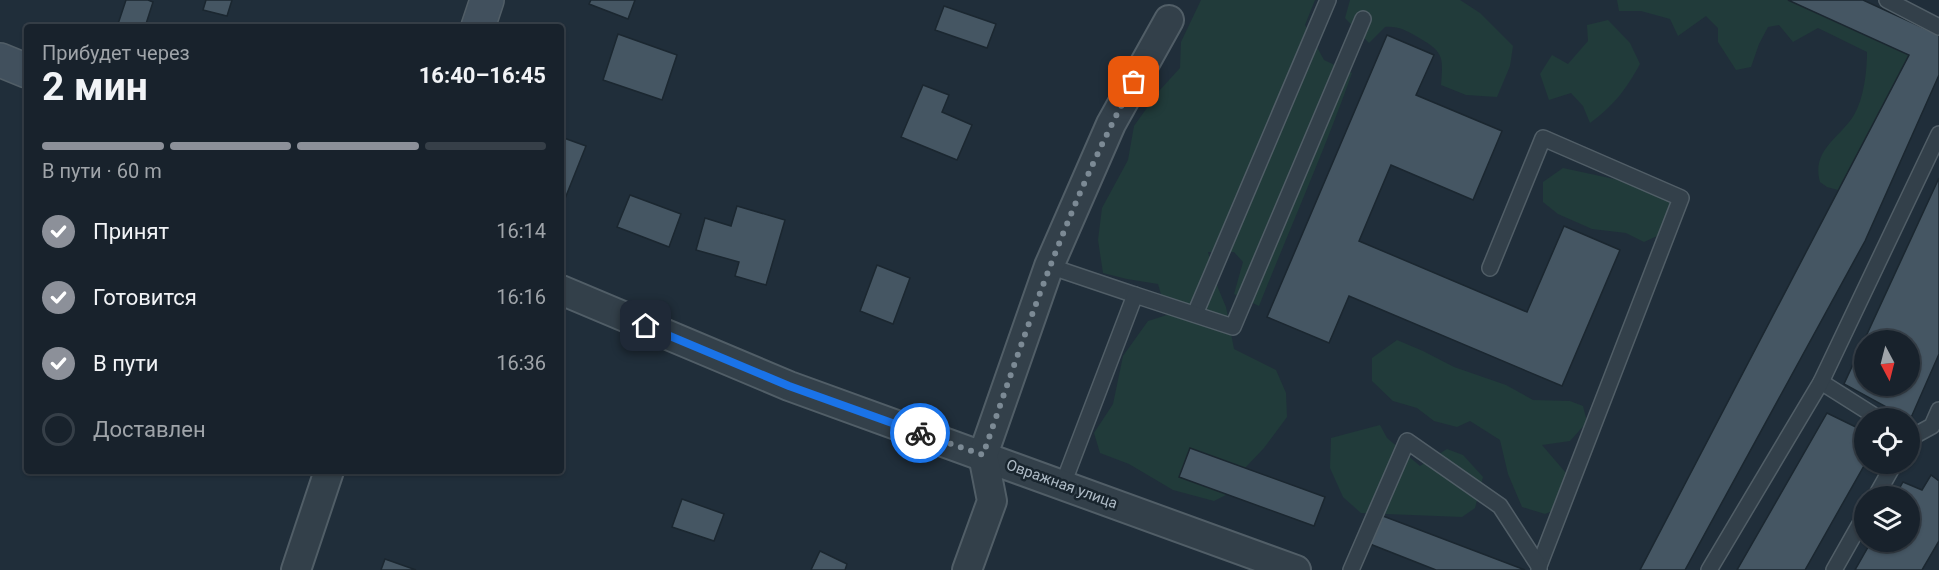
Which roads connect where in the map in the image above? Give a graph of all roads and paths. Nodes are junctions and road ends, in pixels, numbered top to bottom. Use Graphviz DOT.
graph roads {
  1 [pos="487,0"];
  2 [pos="1328,0"];
  3 [pos="1887,0"];
  4 [pos="1363,19"];
  5 [pos="1169,20"];
  6 [pos="479,24"];
  7 [pos="1939,27"];
  8 [pos="0,60"];
  9 [pos="24,70"];
  10 [pos="1939,134"];
  11 [pos="1049,266"];
  12 [pos="1490,268"];
  13 [pos="564,291"];
  14 [pos="1135,295"];
  15 [pos="1195,314"];
  16 [pos="1821,382"];
  17 [pos="1862,408"];
  18 [pos="1939,410"];
  19 [pos="1920,433"];
  20 [pos="983,455"];
  21 [pos="328,474"];
  22 [pos="1063,484"];
  23 [pos="1854,534"];
  24 [pos="1539,568"];
  25 [pos="296,570"];
  26 [pos="967,570"];
  27 [pos="1296,570"];
  28 [pos="1351,570"];
  29 [pos="1709,570"];
  30 [pos="1834,570"];
  1 -- 6 [label="street"];
  2 -- 15 [label="lane"];
  3 -- 7 [label="lane"];
  4 -- 15 [label="lane"];
  5 -- 11 [label="street"];
  8 -- 9 [label="street"];
  10 -- 16 [label="lane"];
  11 -- 14 [label="lane"];
  11 -- 20 [label="street"];
  12 -- 24 [label="lane"];
  13 -- 20 [label="street, Овражная улица"];
  14 -- 15 [label="lane"];
  14 -- 22 [label="lane"];
  16 -- 17 [label="lane"];
  16 -- 29 [label="lane"];
  18 -- 19 [label="lane"];
  20 -- 22 [label="street, Овражная улица"];
  20 -- 26 [label="street"];
  21 -- 25 [label="street"];
  22 -- 27 [label="street, Овражная улица"];
  23 -- 30 [label="lane"];
  24 -- 28 [label="lane"];
}
